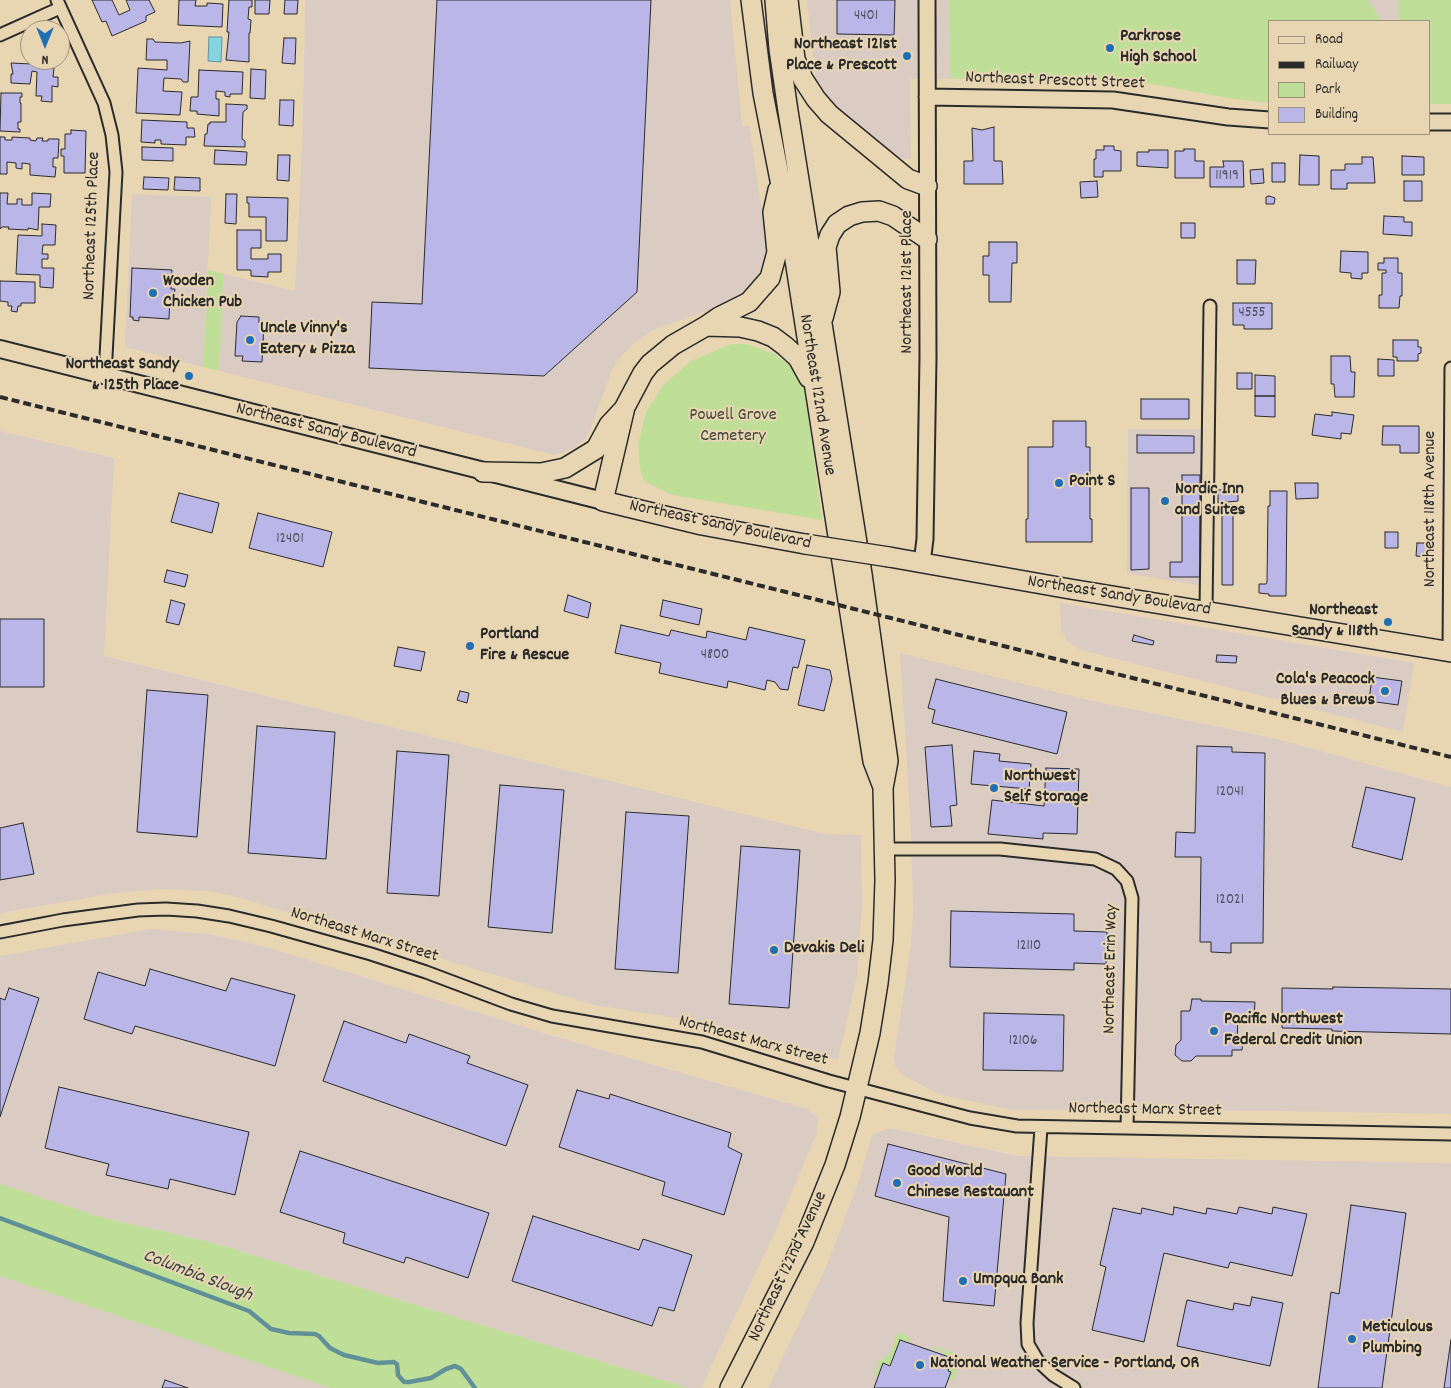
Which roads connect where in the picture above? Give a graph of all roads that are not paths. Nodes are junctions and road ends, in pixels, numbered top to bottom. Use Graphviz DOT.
graph roads {
  1 [pos="751,0"];
  2 [pos="775,0"];
  3 [pos="788,0"];
  4 [pos="927,0"];
  5 [pos="58,4"];
  6 [pos="0,35"];
  7 [pos="927,97"];
  8 [pos="1268,120"];
  9 [pos="1431,122"];
  10 [pos="1451,122"];
  11 [pos="780,181"];
  12 [pos="927,186"];
  13 [pos="927,238"];
  14 [pos="1210,306"];
  15 [pos="821,324"];
  16 [pos="706,326"];
  17 [pos="0,348"];
  18 [pos="1451,368"];
  19 [pos="105,375"];
  20 [pos="814,385"];
  21 [pos="625,407"];
  22 [pos="483,472"];
  23 [pos="603,501"];
  24 [pos="922,563"];
  25 [pos="1206,611"];
  26 [pos="1450,651"];
  27 [pos="883,788"];
  28 [pos="886,849"];
  29 [pos="0,932"];
  30 [pos="857,1088"];
  31 [pos="1041,1128"];
  32 [pos="1127,1128"];
  33 [pos="1451,1134"];
  34 [pos="730,1388"];
  35 [pos="1074,1388"];
  1 -- 11 [label="main road, Northeast 122nd Avenue"];
  2 -- 15 [label="main road, Northeast 122nd Avenue"];
  3 -- 12 [label="main road"];
  4 -- 7 [label="street, Northeast 121st Place"];
  5 -- 6 [label="street"];
  5 -- 19 [label="street, Northeast 125th Place"];
  7 -- 8 [label="street, Northeast Prescott Street"];
  7 -- 12 [label="street, Northeast 121st Place"];
  9 -- 10 [label="street"];
  11 -- 16 [label="main road"];
  11 -- 20 [label="main road, Northeast 122nd Avenue"];
  12 -- 13 [label="street, Northeast 121st Place"];
  13 -- 15 [label="main road"];
  13 -- 24 [label="street, Northeast 121st Place"];
  14 -- 25 [label="street"];
  15 -- 27 [label="main road, Northeast 122nd Avenue"];
  16 -- 20 [label="main road"];
  16 -- 21 [label="main road"];
  17 -- 19 [label="main road, Northeast Sandy Boulevard"];
  18 -- 26 [label="street, Northeast 118th Avenue"];
  19 -- 22 [label="main road, Northeast Sandy Boulevard"];
  20 -- 27 [label="main road, Northeast 122nd Avenue"];
  21 -- 22 [label="main road"];
  21 -- 23 [label="main road"];
  22 -- 23 [label="main road, Northeast Sandy Boulevard"];
  23 -- 24 [label="main road, Northeast Sandy Boulevard, bridge"];
  24 -- 25 [label="main road, Northeast Sandy Boulevard"];
  25 -- 26 [label="main road, Northeast Sandy Boulevard"];
  27 -- 28 [label="main road, Northeast 122nd Avenue"];
  28 -- 30 [label="main road, Northeast 122nd Avenue"];
  28 -- 32 [label="street, Northeast Erin Way"];
  29 -- 30 [label="street, Northeast Marx Street"];
  30 -- 31 [label="street, Northeast Marx Street"];
  30 -- 34 [label="main road, Northeast 122nd Avenue"];
  31 -- 32 [label="street, Northeast Marx Street"];
  31 -- 35 [label="street"];
  32 -- 33 [label="street, Northeast Marx Street"];
}
